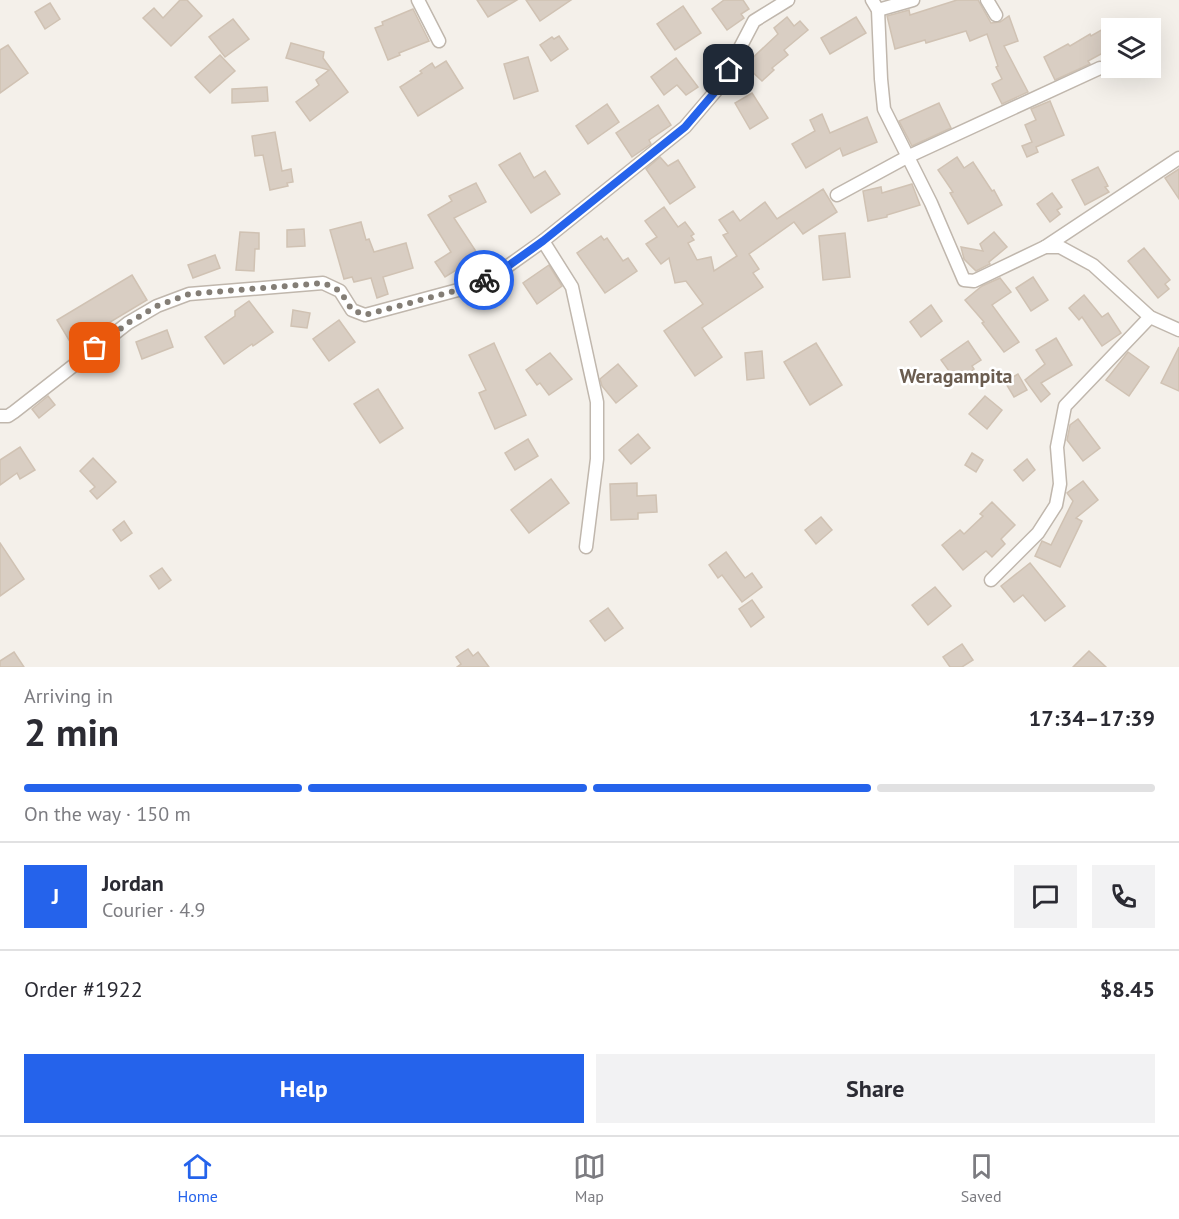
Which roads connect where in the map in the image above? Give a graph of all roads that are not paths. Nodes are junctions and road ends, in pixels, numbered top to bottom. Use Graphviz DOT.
graph roads {
  1 [pos="788,0"];
  2 [pos="913,0"];
  3 [pos="987,0"];
  4 [pos="422,1"];
  5 [pos="875,5"];
  6 [pos="996,15"];
  7 [pos="439,41"];
  8 [pos="1100,68"];
  9 [pos="907,157"];
  10 [pos="1179,158"];
  11 [pos="837,195"];
  12 [pos="543,241"];
  13 [pos="1045,247"];
  14 [pos="1150,317"];
  15 [pos="1179,330"];
  16 [pos="0,416"];
  17 [pos="586,547"];
  18 [pos="991,580"];
  1 -- 12 [label="street"];
  2 -- 5 [label="street"];
  3 -- 6 [label="street"];
  4 -- 7 [label="street"];
  5 -- 9 [label="street"];
  8 -- 9 [label="street"];
  9 -- 11 [label="street"];
  9 -- 13 [label="street"];
  10 -- 13 [label="street"];
  12 -- 16 [label="street"];
  12 -- 17 [label="street"];
  13 -- 14 [label="street"];
  14 -- 15 [label="street"];
  14 -- 18 [label="street"];
}
